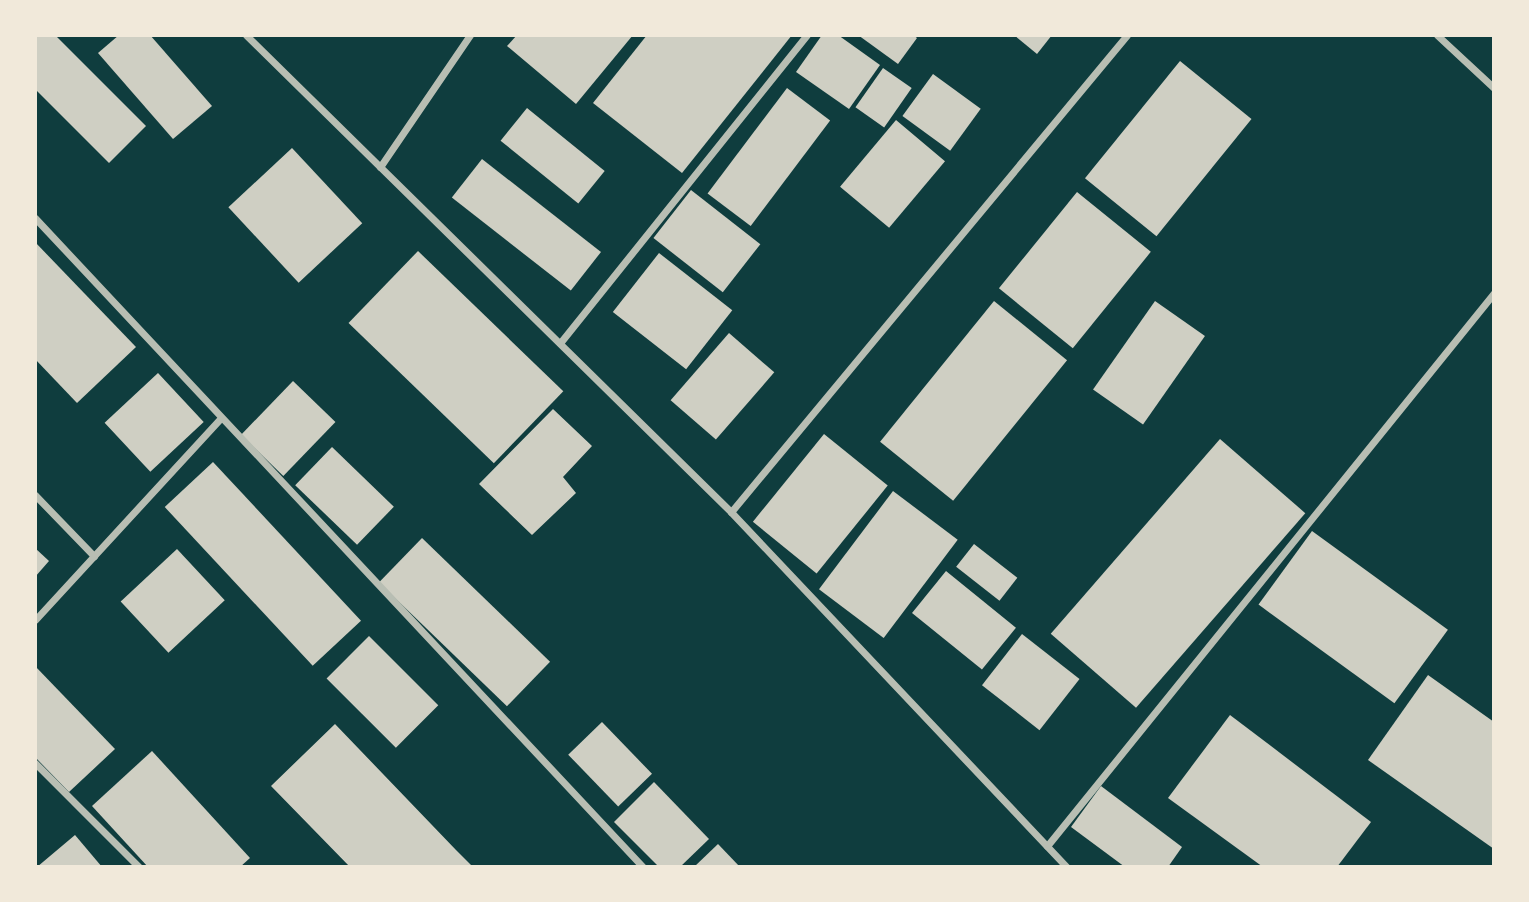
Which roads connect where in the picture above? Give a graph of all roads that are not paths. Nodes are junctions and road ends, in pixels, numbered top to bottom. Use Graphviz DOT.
graph roads {
  1 [pos="246,35"];
  2 [pos="470,35"];
  3 [pos="807,35"];
  4 [pos="1127,35"];
  5 [pos="1437,35"];
  6 [pos="1494,88"];
  7 [pos="380,167"];
  8 [pos="35,218"];
  9 [pos="1494,293"];
  10 [pos="560,343"];
  11 [pos="220,419"];
  12 [pos="35,495"];
  13 [pos="731,512"];
  14 [pos="94,555"];
  15 [pos="35,620"];
  16 [pos="35,763"];
  17 [pos="1047,846"];
  18 [pos="139,867"];
  19 [pos="643,867"];
  20 [pos="1067,867"];
  1 -- 7 [label="street"];
  2 -- 7 [label="street"];
  3 -- 10 [label="street"];
  4 -- 13 [label="street"];
  5 -- 6 [label="street"];
  7 -- 10 [label="street"];
  8 -- 11 [label="street"];
  9 -- 17 [label="street"];
  10 -- 13 [label="street"];
  11 -- 14 [label="street"];
  11 -- 19 [label="street"];
  12 -- 14 [label="street"];
  13 -- 17 [label="street"];
  14 -- 15 [label="street"];
  16 -- 18 [label="street"];
  17 -- 20 [label="street"];
}
